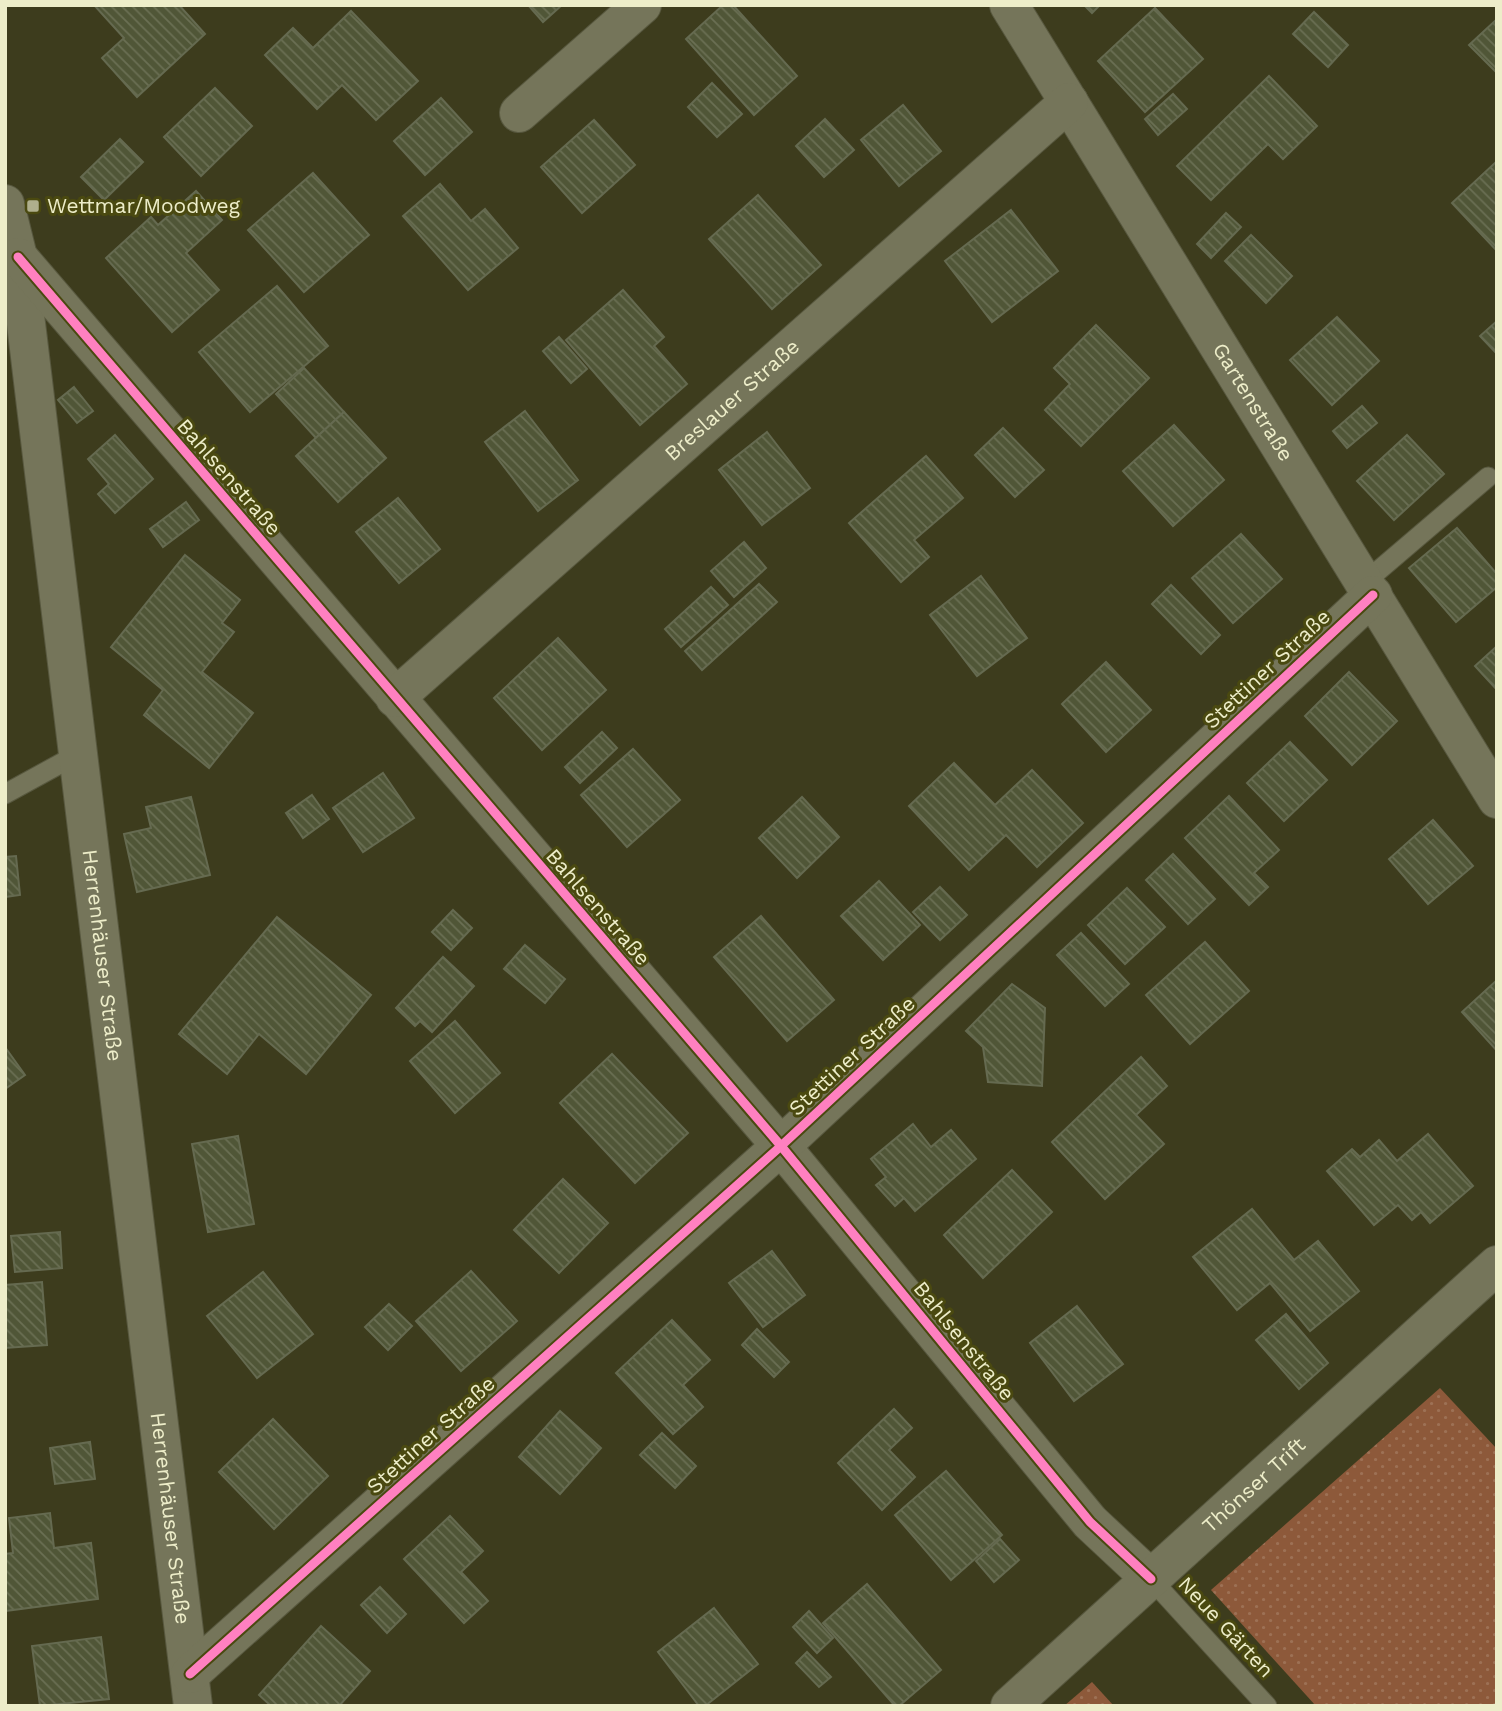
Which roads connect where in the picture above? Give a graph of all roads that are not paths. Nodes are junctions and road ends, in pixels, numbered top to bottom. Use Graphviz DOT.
graph roads {
  1 [pos="642,5"];
  2 [pos="1009,5"];
  3 [pos="1069,102"];
  4 [pos="519,113"];
  5 [pos="5,204"];
  6 [pos="18,257"];
  7 [pos="1488,477"];
  8 [pos="1369,589"];
  9 [pos="394,698"];
  10 [pos="78,754"];
  11 [pos="5,794"];
  12 [pos="1497,799"];
  13 [pos="781,1146"];
  14 [pos="1497,1265"];
  15 [pos="1151,1579"];
  16 [pos="192,1690"];
  17 [pos="1010,1706"];
  18 [pos="1267,1706"];
  1 -- 4 [label="street"];
  2 -- 3 [label="street, Gartenstraße"];
  3 -- 8 [label="street, Gartenstraße"];
  3 -- 9 [label="street, Breslauer Straße"];
  5 -- 6 [label="street, Herrenhäuser Straße"];
  6 -- 9 [label="street, Bahlsenstraße"];
  6 -- 10 [label="street, Herrenhäuser Straße"];
  7 -- 8 [label="lane"];
  8 -- 12 [label="street, Gartenstraße"];
  8 -- 13 [label="street, Stettiner Straße"];
  9 -- 13 [label="street, Bahlsenstraße"];
  10 -- 11 [label="lane"];
  10 -- 16 [label="street, Herrenhäuser Straße"];
  13 -- 15 [label="street, Bahlsenstraße"];
  13 -- 16 [label="street, Stettiner Straße"];
  14 -- 15 [label="street, Thönser Trift"];
  15 -- 17 [label="street, Thönser Trift"];
  15 -- 18 [label="lane, Neue Gärten"];
}
